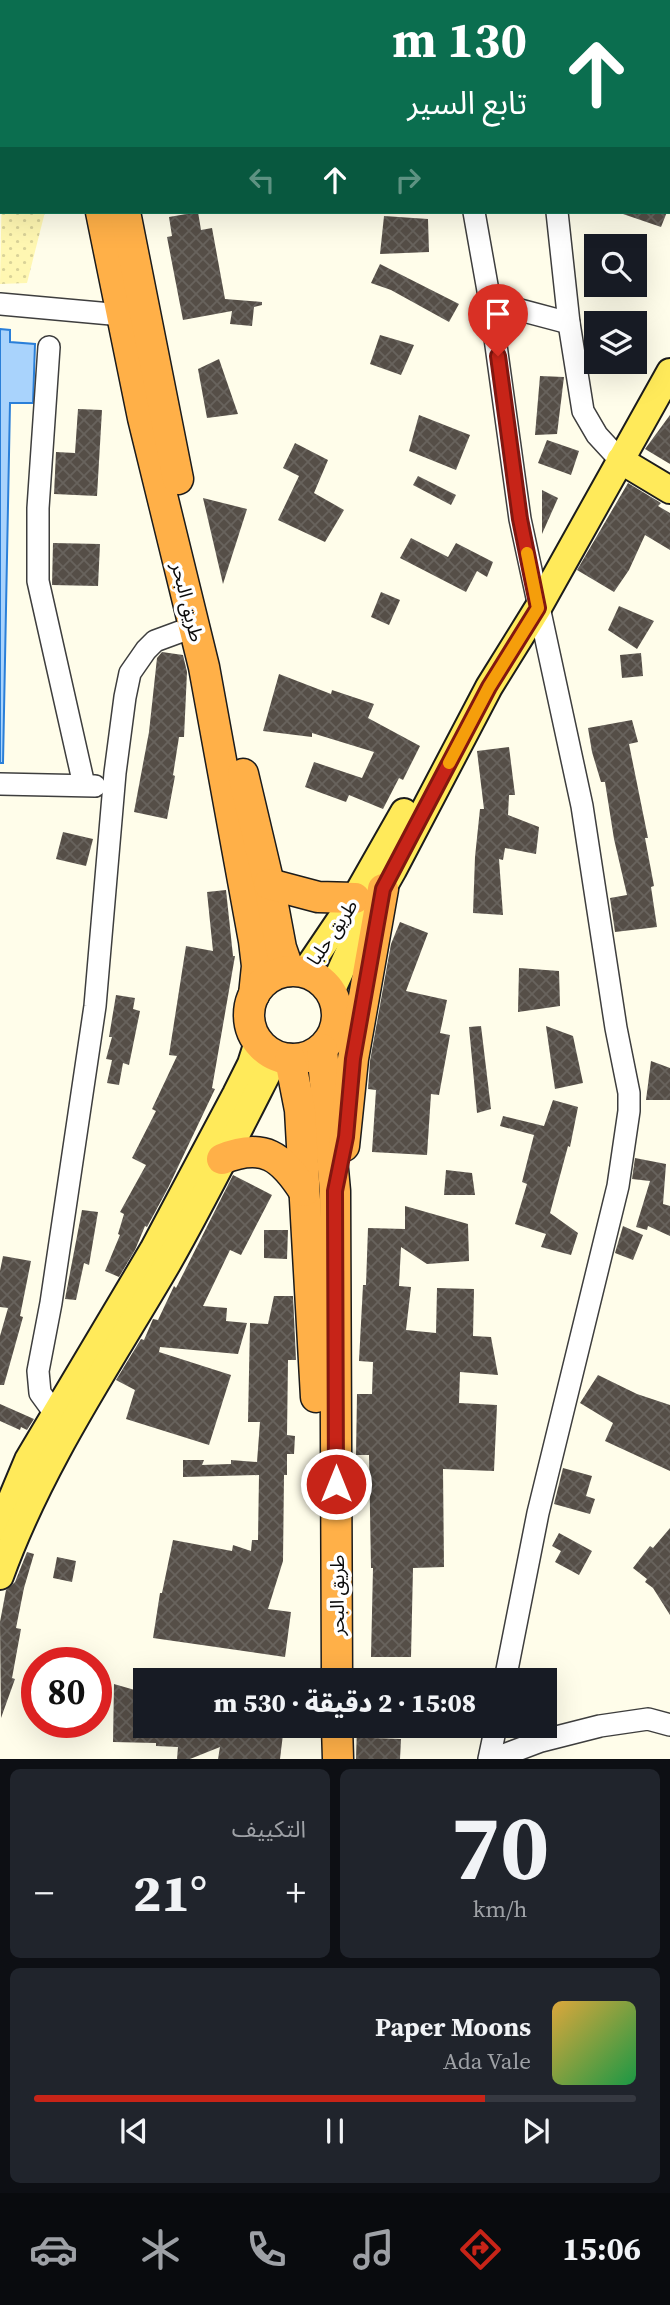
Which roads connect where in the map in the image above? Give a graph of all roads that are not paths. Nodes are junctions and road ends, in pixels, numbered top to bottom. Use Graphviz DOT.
graph roads {
  1 [pos="101,214"];
  2 [pos="125,214"];
  3 [pos="474,214"];
  4 [pos="557,214"];
  5 [pos="490,302"];
  6 [pos="0,304"];
  7 [pos="122,315"];
  8 [pos="569,323"];
  9 [pos="50,346"];
  10 [pos="670,372"];
  11 [pos="620,460"];
  12 [pos="670,490"];
  13 [pos="538,608"];
  14 [pos="193,627"];
  15 [pos="211,664"];
  16 [pos="0,784"];
  17 [pos="84,785"];
  18 [pos="114,787"];
  19 [pos="269,884"];
  20 [pos="369,893"];
  21 [pos="297,971"];
  22 [pos="331,992"];
  23 [pos="254,995"];
  24 [pos="322,1049"];
  25 [pos="276,1053"];
  26 [pos="222,1159"];
  27 [pos="304,1191"];
  28 [pos="335,1191"];
  29 [pos="160,1256"];
  30 [pos="324,1344"];
  31 [pos="61,1422"];
  32 [pos="22,1498"];
  33 [pos="0,1527"];
  34 [pos="0,1576"];
  35 [pos="319,1668"];
  36 [pos="337,1668"];
  37 [pos="507,1668"];
  38 [pos="670,1725"];
  39 [pos="320,1738"];
  40 [pos="337,1738"];
  41 [pos="494,1738"];
  42 [pos="320,1759"];
  43 [pos="338,1759"];
  44 [pos="491,1759"];
  1 -- 7 [label="highway, طريق البحر"];
  2 -- 15 [label="highway, طريق البحر"];
  3 -- 5 [label="street"];
  4 -- 8 [label="street"];
  5 -- 8 [label="street"];
  5 -- 13 [label="street"];
  6 -- 7 [label="street"];
  7 -- 14 [label="highway, طريق البحر"];
  8 -- 11 [label="street"];
  9 -- 17 [label="street"];
  10 -- 11 [label="main road, طريق حلبا"];
  11 -- 12 [label="main road"];
  11 -- 13 [label="main road, طريق حلبا"];
  13 -- 20 [label="main road, طريق حلبا"];
  13 -- 37 [label="street"];
  14 -- 15 [label="highway, طريق البحر"];
  14 -- 18 [label="street"];
  15 -- 19 [label="highway, طريق البحر"];
  15 -- 23 [label="highway, طريق البحر"];
  16 -- 17 [label="street"];
  17 -- 18 [label="street"];
  18 -- 31 [label="street"];
  19 -- 20 [label="highway"];
  19 -- 21 [label="highway, طريق البحر"];
  20 -- 21 [label="main road, طريق حلبا"];
  20 -- 22 [label="main road, طريق حلبا"];
  20 -- 28 [label="highway"];
  21 -- 22 [label="highway"];
  21 -- 23 [label="highway"];
  22 -- 24 [label="highway"];
  23 -- 25 [label="highway"];
  24 -- 25 [label="highway"];
  24 -- 28 [label="highway, طريق البحر"];
  25 -- 26 [label="main road"];
  25 -- 27 [label="highway, طريق البحر"];
  25 -- 29 [label="main road"];
  26 -- 27 [label="highway"];
  26 -- 29 [label="main road"];
  27 -- 30 [label="highway, طريق البحر"];
  28 -- 30 [label="highway, طريق البحر"];
  29 -- 31 [label="main road"];
  30 -- 35 [label="highway, طريق البحر"];
  30 -- 36 [label="highway, طريق البحر"];
  31 -- 32 [label="main road"];
  32 -- 33 [label="main road"];
  32 -- 34 [label="main road"];
  38 -- 44 [label="street"];
  39 -- 42 [label="highway"];
  40 -- 43 [label="highway"];
  41 -- 44 [label="street"];
}
